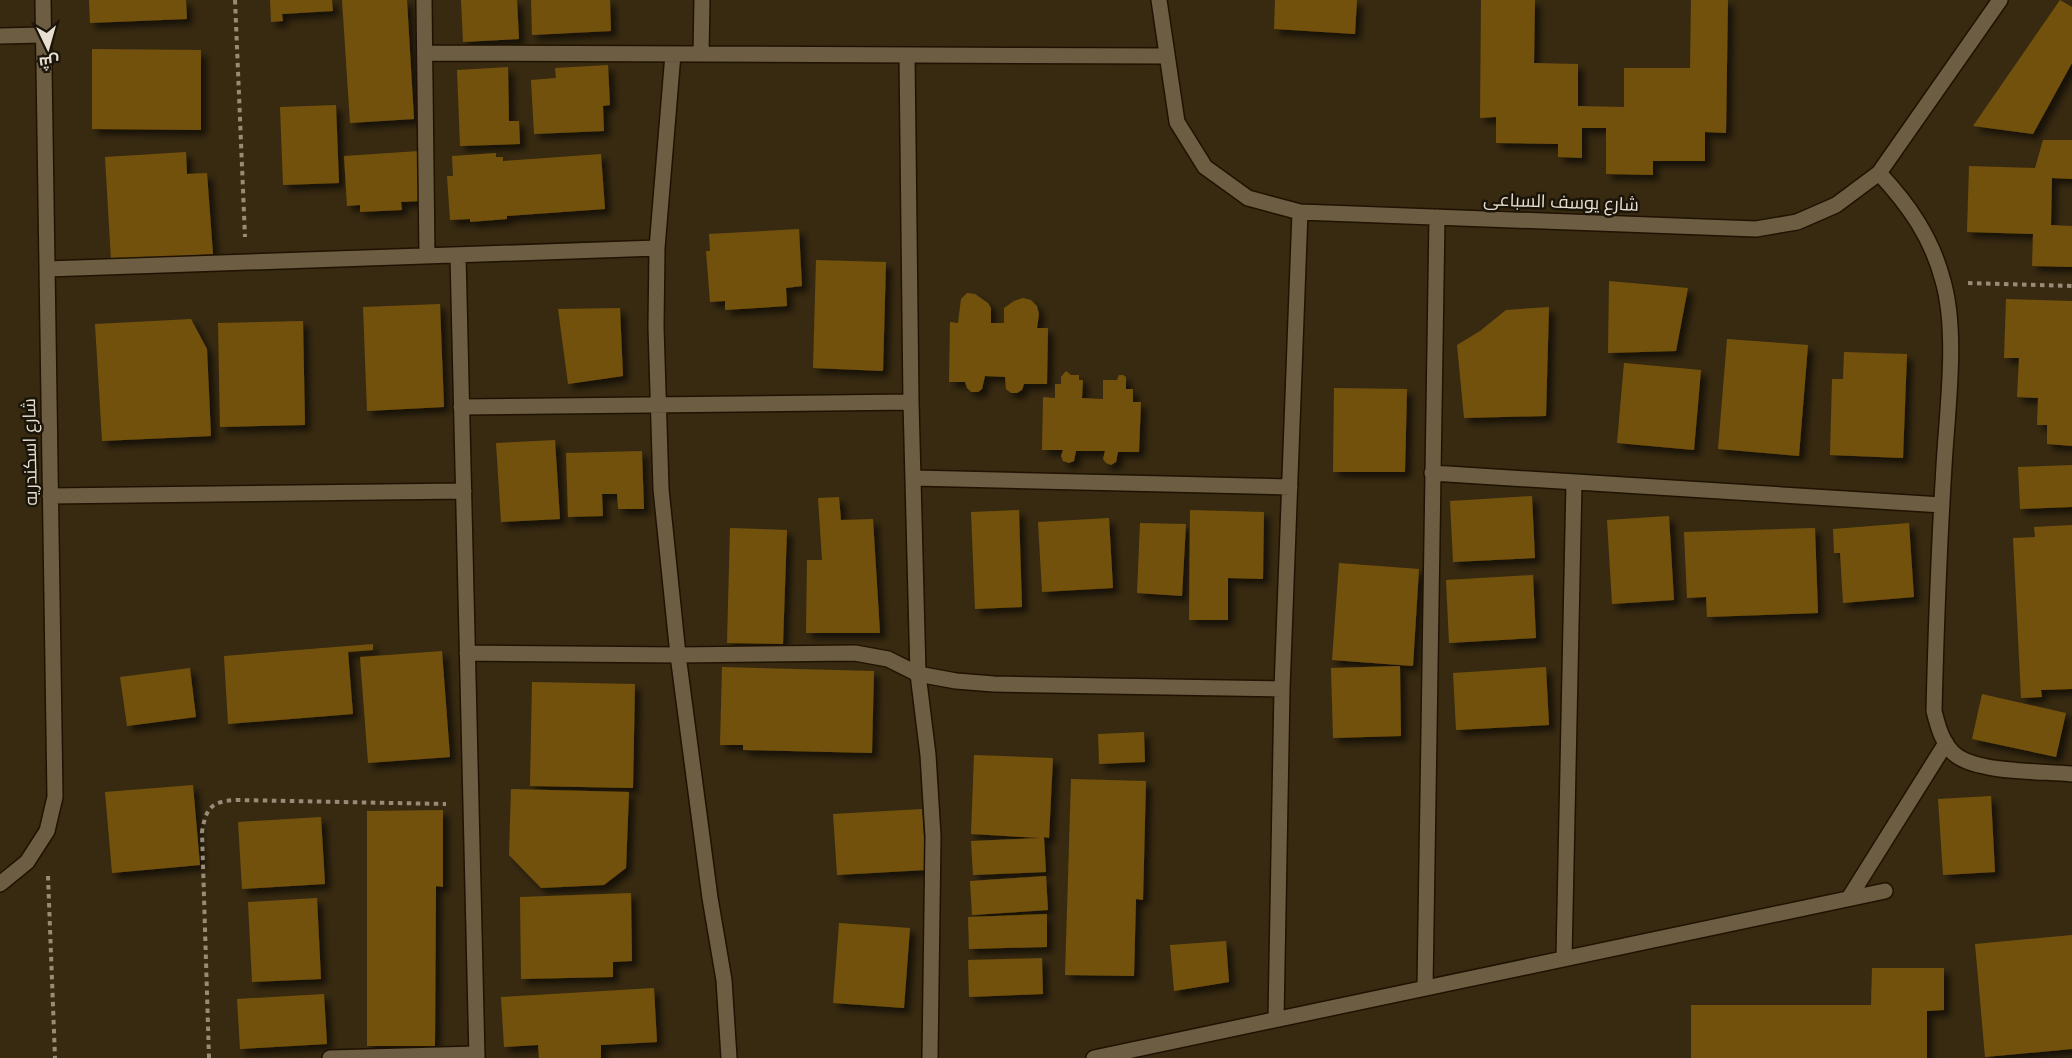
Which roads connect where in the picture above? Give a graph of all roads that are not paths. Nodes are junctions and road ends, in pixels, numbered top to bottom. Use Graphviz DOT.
graph roads {
  1 [pos="43,0"];
  2 [pos="424,0"];
  3 [pos="702,0"];
  4 [pos="1159,0"];
  5 [pos="2000,0"];
  6 [pos="44,35"];
  7 [pos="0,36"];
  8 [pos="425,52"];
  9 [pos="673,54"];
  10 [pos="701,54"];
  11 [pos="907,55"];
  12 [pos="1167,56"];
  13 [pos="1879,173"];
  14 [pos="1300,212"];
  15 [pos="1437,217"];
  16 [pos="657,248"];
  17 [pos="458,255"];
  18 [pos="427,256"];
  19 [pos="47,269"];
  20 [pos="911,402"];
  21 [pos="657,405"];
  22 [pos="461,408"];
  23 [pos="1432,473"];
  24 [pos="914,478"];
  25 [pos="1574,482"];
  26 [pos="1290,487"];
  27 [pos="464,491"];
  28 [pos="50,496"];
  29 [pos="1941,505"];
  30 [pos="467,653"];
  31 [pos="678,655"];
  32 [pos="918,674"];
  33 [pos="1282,689"];
  34 [pos="1946,743"];
  35 [pos="2072,774"];
  36 [pos="0,884"];
  37 [pos="1885,891"];
  38 [pos="1849,898"];
  39 [pos="1564,958"];
  40 [pos="1425,988"];
  41 [pos="1276,1020"];
  42 [pos="477,1056"];
  43 [pos="330,1058"];
  44 [pos="729,1058"];
  45 [pos="930,1058"];
  46 [pos="1094,1058"];
  1 -- 6 [label="street, شارع اسكندريه"];
  2 -- 8 [label="street"];
  3 -- 10 [label="street"];
  4 -- 12 [label="street, شارع يوسف السباعى"];
  5 -- 13 [label="street, شارع يوسف السباعى"];
  6 -- 7 [label="street"];
  6 -- 19 [label="street, شارع اسكندريه"];
  8 -- 9 [label="street"];
  8 -- 18 [label="street"];
  9 -- 10 [label="street"];
  9 -- 16 [label="street"];
  10 -- 11 [label="street"];
  11 -- 12 [label="street"];
  11 -- 20 [label="street"];
  12 -- 14 [label="street, شارع يوسف السباعى"];
  13 -- 15 [label="street, شارع يوسف السباعى"];
  13 -- 29 [label="street"];
  14 -- 15 [label="street, شارع يوسف السباعى"];
  14 -- 26 [label="street"];
  15 -- 23 [label="street"];
  16 -- 17 [label="street"];
  16 -- 21 [label="street"];
  17 -- 18 [label="street"];
  17 -- 22 [label="street"];
  18 -- 19 [label="street"];
  19 -- 28 [label="street, شارع اسكندريه"];
  20 -- 21 [label="street"];
  20 -- 24 [label="street"];
  21 -- 22 [label="street"];
  21 -- 31 [label="street"];
  22 -- 27 [label="street"];
  23 -- 25 [label="street"];
  23 -- 40 [label="street"];
  24 -- 26 [label="street"];
  24 -- 32 [label="street"];
  25 -- 29 [label="street"];
  25 -- 39 [label="street"];
  26 -- 33 [label="street"];
  27 -- 28 [label="street"];
  27 -- 30 [label="street"];
  28 -- 36 [label="street, شارع اسكندريه"];
  29 -- 34 [label="street"];
  30 -- 31 [label="street"];
  30 -- 42 [label="street"];
  31 -- 32 [label="street"];
  31 -- 44 [label="street"];
  32 -- 33 [label="street"];
  32 -- 45 [label="street"];
  33 -- 41 [label="street"];
  34 -- 35 [label="street"];
  34 -- 38 [label="street"];
  37 -- 38 [label="street"];
  38 -- 39 [label="street"];
  39 -- 40 [label="street"];
  40 -- 41 [label="street"];
  41 -- 46 [label="street"];
  42 -- 43 [label="street"];
}
